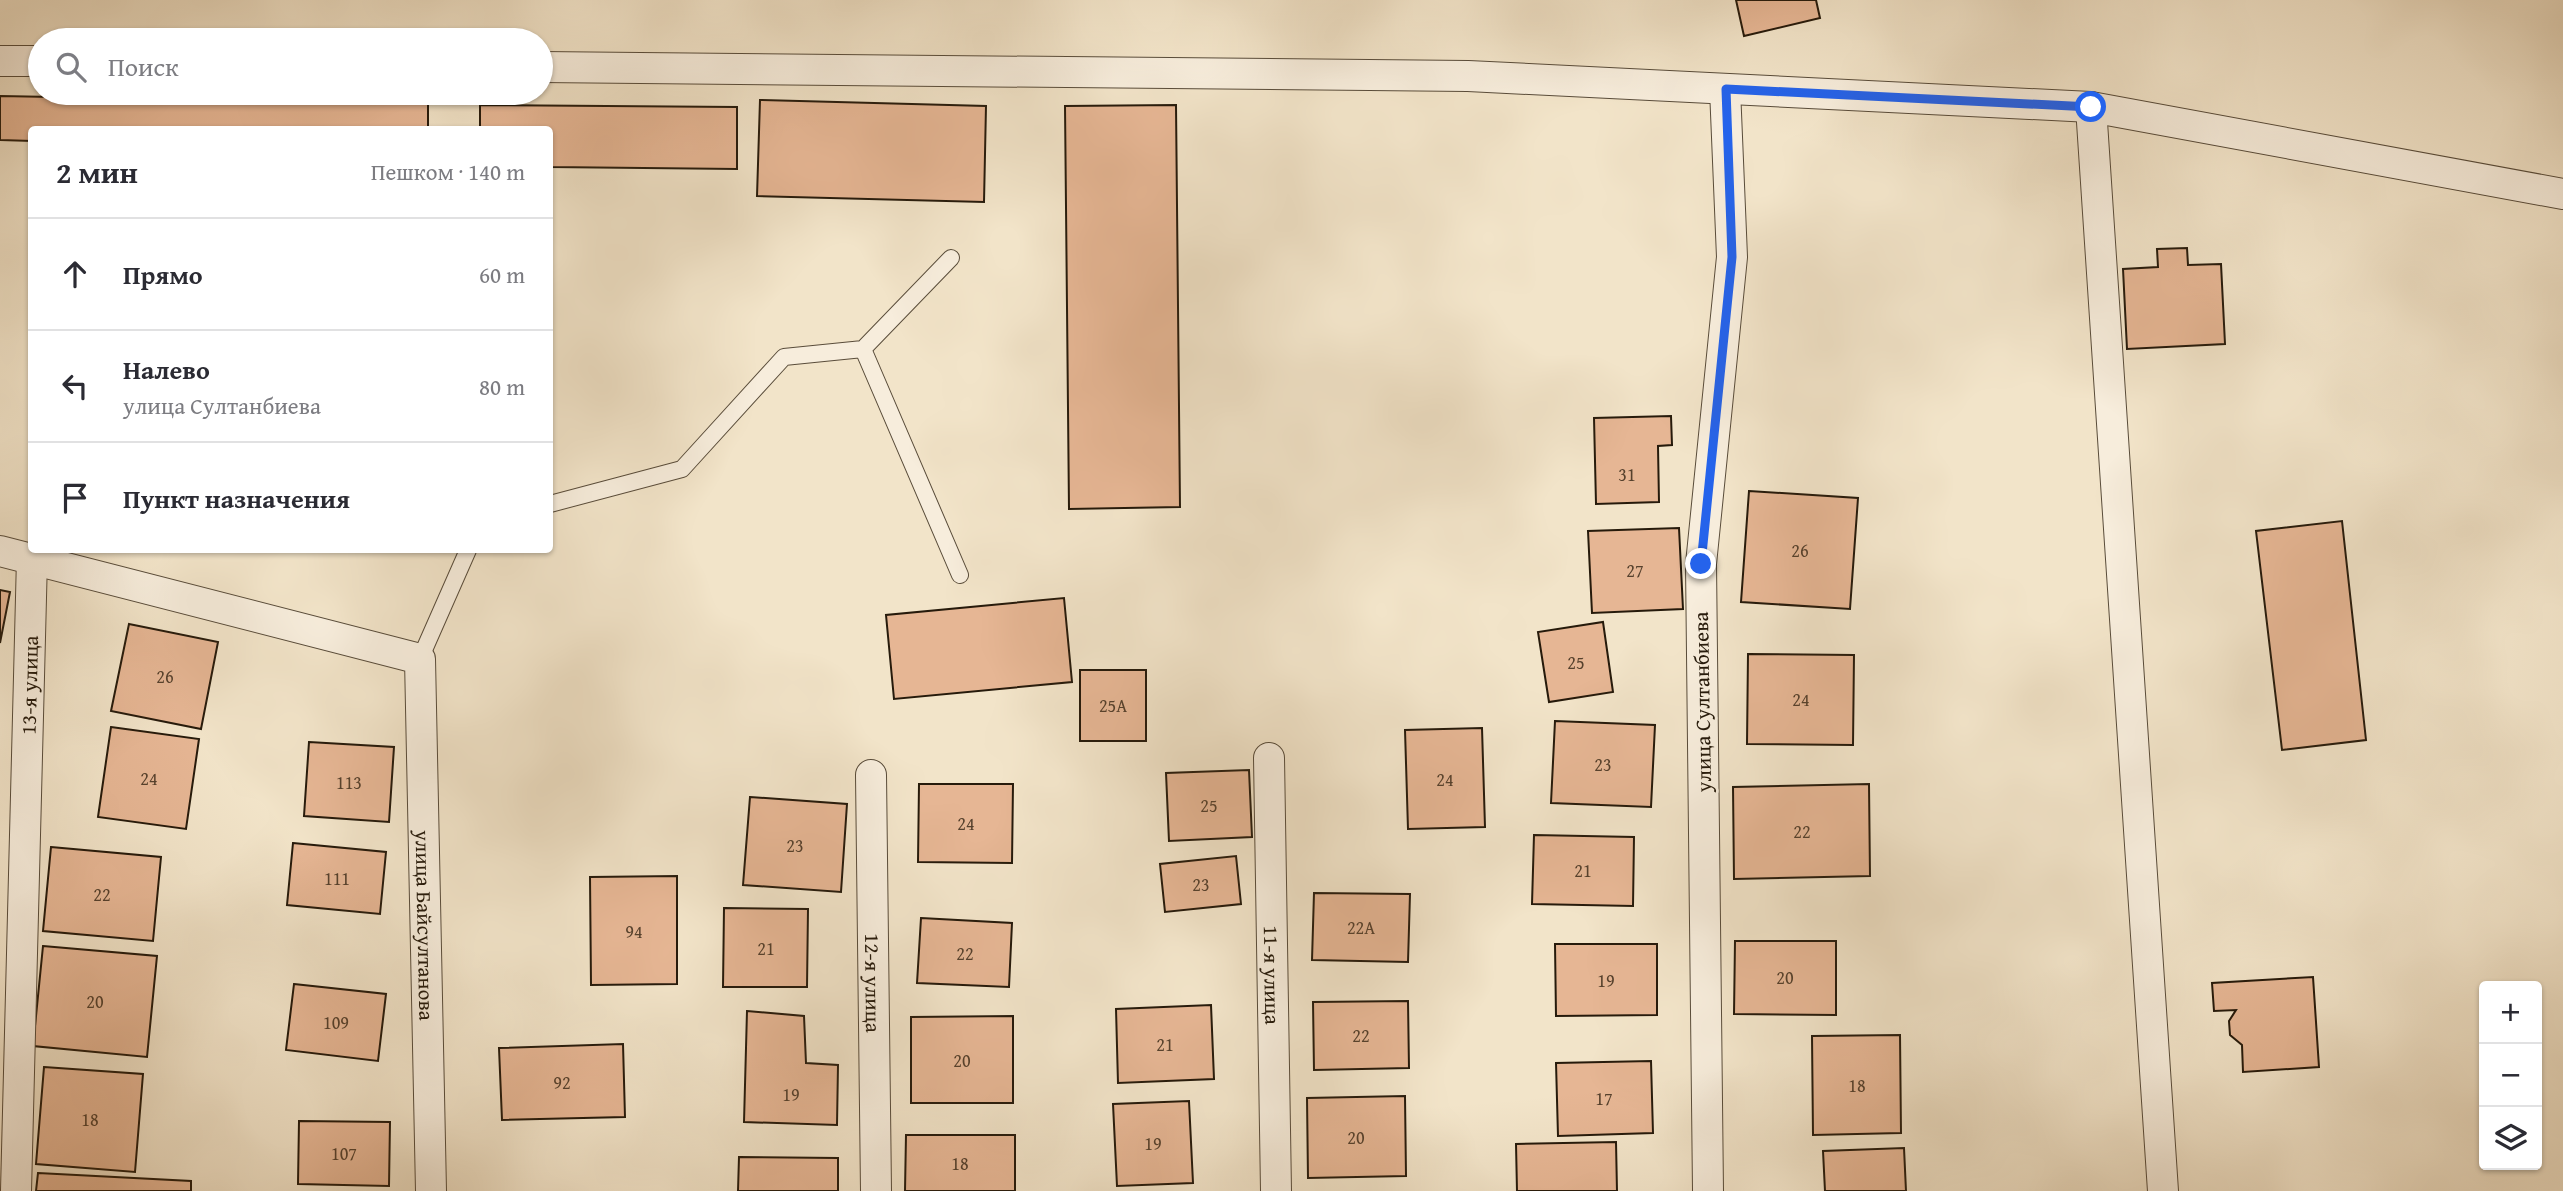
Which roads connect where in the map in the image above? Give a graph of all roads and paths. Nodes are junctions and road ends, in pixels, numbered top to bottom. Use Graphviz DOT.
graph roads {
  1 [pos="0,61"];
  2 [pos="28,61"];
  3 [pos="553,66"];
  4 [pos="1726,89"];
  5 [pos="2091,107"];
  6 [pos="2563,194"];
  7 [pos="951,258"];
  8 [pos="863,349"];
  9 [pos="553,503"];
  10 [pos="0,551"];
  11 [pos="467,553"];
  12 [pos="32,558"];
  13 [pos="960,575"];
  14 [pos="420,659"];
  15 [pos="1269,758"];
  16 [pos="871,775"];
  17 [pos="16,1191"];
  18 [pos="431,1191"];
  19 [pos="876,1191"];
  20 [pos="1276,1191"];
  21 [pos="1708,1191"];
  22 [pos="2163,1191"];
  1 -- 2 [label="street"];
  3 -- 4 [label="street"];
  4 -- 5 [label="street"];
  4 -- 21 [label="street, улица Султанбиева"];
  5 -- 6 [label="street"];
  5 -- 22 [label="street"];
  7 -- 8 [label="lane"];
  8 -- 9 [label="lane"];
  8 -- 13 [label="lane"];
  10 -- 12 [label="street"];
  11 -- 14 [label="lane"];
  12 -- 14 [label="street"];
  12 -- 17 [label="street, 13-я улица"];
  14 -- 18 [label="street, улица Байсултанова"];
  15 -- 20 [label="street, 11-я улица"];
  16 -- 19 [label="street, 12-я улица"];
}
